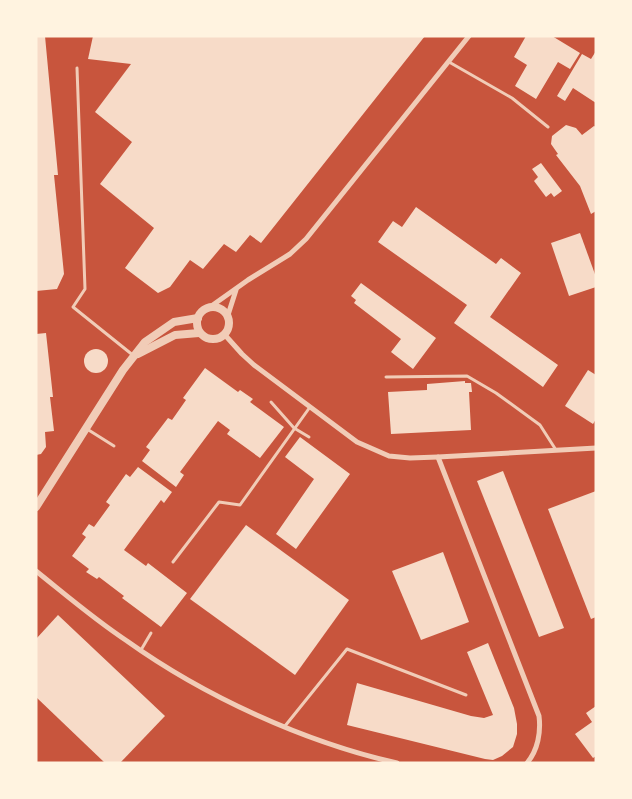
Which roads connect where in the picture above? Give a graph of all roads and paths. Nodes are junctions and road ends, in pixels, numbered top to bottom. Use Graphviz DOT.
graph roads {
  1 [pos="469,36"];
  2 [pos="448,62"];
  3 [pos="77,68"];
  4 [pos="548,127"];
  5 [pos="236,290"];
  6 [pos="210,307"];
  7 [pos="228,315"];
  8 [pos="198,318"];
  9 [pos="199,333"];
  10 [pos="225,335"];
  11 [pos="134,357"];
  12 [pos="386,377"];
  13 [pos="271,402"];
  14 [pos="311,406"];
  15 [pos="86,428"];
  16 [pos="294,428"];
  17 [pos="309,437"];
  18 [pos="114,446"];
  19 [pos="596,448"];
  20 [pos="556,450"];
  21 [pos="438,457"];
  22 [pos="36,507"];
  23 [pos="173,562"];
  24 [pos="36,571"];
  25 [pos="151,633"];
  26 [pos="141,651"];
  27 [pos="466,695"];
  28 [pos="285,726"];
  29 [pos="397,763"];
  30 [pos="527,763"];
  1 -- 2 [label="street"];
  2 -- 4 [label="lane"];
  2 -- 5 [label="street"];
  3 -- 11 [label="lane"];
  5 -- 6 [label="street"];
  5 -- 7 [label="street"];
  6 -- 7 [label="street"];
  6 -- 8 [label="street"];
  7 -- 10 [label="street"];
  8 -- 9 [label="street"];
  8 -- 11 [label="street"];
  9 -- 10 [label="street"];
  9 -- 11 [label="street"];
  10 -- 14 [label="street"];
  11 -- 15 [label="street"];
  12 -- 20 [label="lane"];
  13 -- 16 [label="lane"];
  14 -- 16 [label="lane"];
  14 -- 21 [label="street"];
  15 -- 18 [label="lane"];
  15 -- 22 [label="street"];
  16 -- 17 [label="lane"];
  16 -- 23 [label="lane"];
  19 -- 20 [label="street"];
  20 -- 21 [label="street"];
  21 -- 30 [label="street"];
  24 -- 26 [label="street"];
  25 -- 26 [label="lane"];
  26 -- 28 [label="street"];
  27 -- 28 [label="lane"];
  28 -- 29 [label="street"];
}
